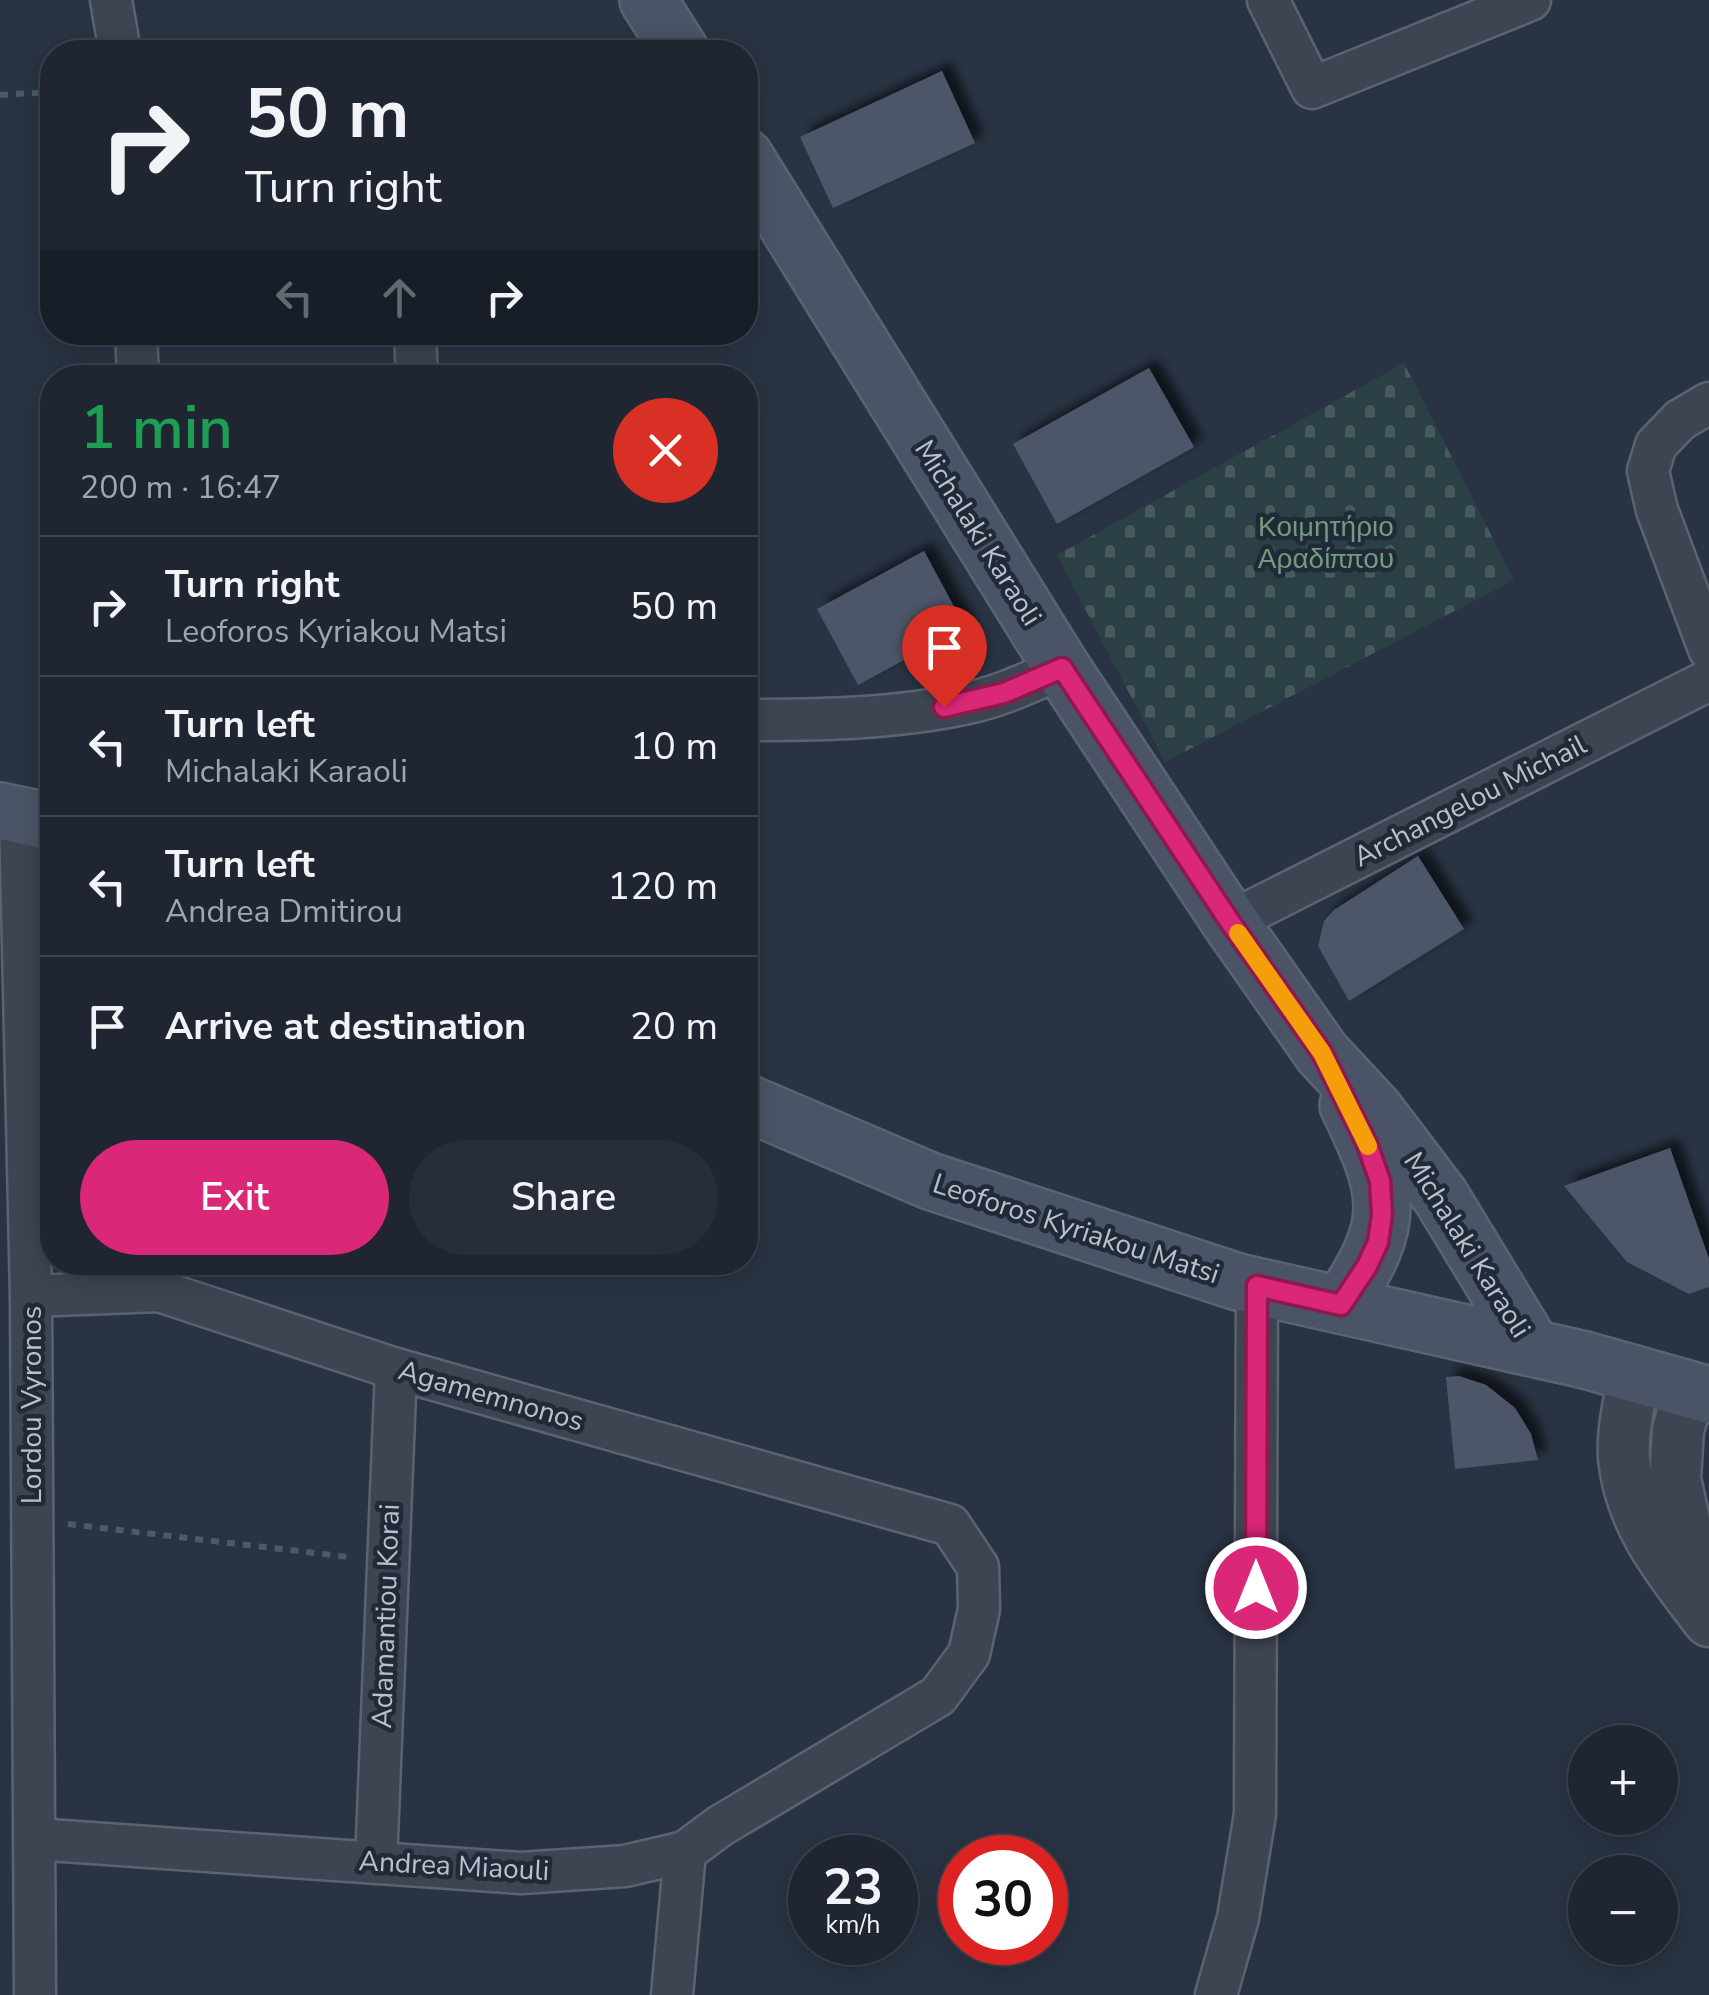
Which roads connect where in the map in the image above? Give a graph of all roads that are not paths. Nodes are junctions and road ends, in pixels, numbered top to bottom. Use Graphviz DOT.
graph roads {
  1 [pos="111,0"];
  2 [pos="648,0"];
  3 [pos="1268,0"];
  4 [pos="1530,0"];
  5 [pos="118,40"];
  6 [pos="673,40"];
  7 [pos="758,177"];
  8 [pos="1709,404"];
  9 [pos="1709,649"];
  10 [pos="1062,668"];
  11 [pos="1709,680"];
  12 [pos="758,720"];
  13 [pos="24,816"];
  14 [pos="1230,922"];
  15 [pos="1322,1053"];
  16 [pos="758,1108"];
  17 [pos="1257,1286"];
  18 [pos="31,1296"];
  19 [pos="1341,1305"];
  20 [pos="1532,1348"];
  21 [pos="396,1369"];
  22 [pos="1634,1373"];
  23 [pos="1699,1392"];
  24 [pos="950,1524"];
  25 [pos="1708,1620"];
  26 [pos="34,1839"];
  27 [pos="684,1852"];
  28 [pos="376,1863"];
  29 [pos="35,1995"];
  30 [pos="672,1995"];
  31 [pos="1216,1995"];
  1 -- 5 [label="street"];
  2 -- 6 [label="main road"];
  3 -- 4 [label="street"];
  7 -- 10 [label="main road, Michalaki Karaoli"];
  8 -- 9 [label="street"];
  10 -- 12 [label="street"];
  10 -- 14 [label="main road, Michalaki Karaoli"];
  11 -- 14 [label="street, Archangelou Michail"];
  13 -- 18 [label="street, Lordou Vyronos"];
  14 -- 15 [label="main road, Michalaki Karaoli"];
  15 -- 19 [label="main road, Michalaki Karaoli"];
  15 -- 20 [label="main road, Michalaki Karaoli"];
  16 -- 17 [label="main road, Leoforos Kyriakou Matsi"];
  17 -- 19 [label="main road, Leoforos Kyriakou Matsi"];
  17 -- 31 [label="street"];
  18 -- 21 [label="street, Agamemnonos"];
  18 -- 26 [label="street, Lordou Vyronos"];
  19 -- 20 [label="main road, Leoforos Kyriakou Matsi"];
  20 -- 22 [label="main road, Leoforos Kyriakou Matsi"];
  21 -- 24 [label="street, Agamemnonos"];
  21 -- 28 [label="street, Adamantiou Korai"];
  22 -- 23 [label="main road, Leoforos Kyriakou Matsi"];
  22 -- 25 [label="street"];
  23 -- 25 [label="street"];
  24 -- 27 [label="street, Andrea Miaouli"];
  26 -- 28 [label="street, Andrea Miaouli"];
  26 -- 29 [label="street, Lordou Vyronos"];
  27 -- 28 [label="street, Andrea Miaouli"];
  27 -- 30 [label="street"];
}
